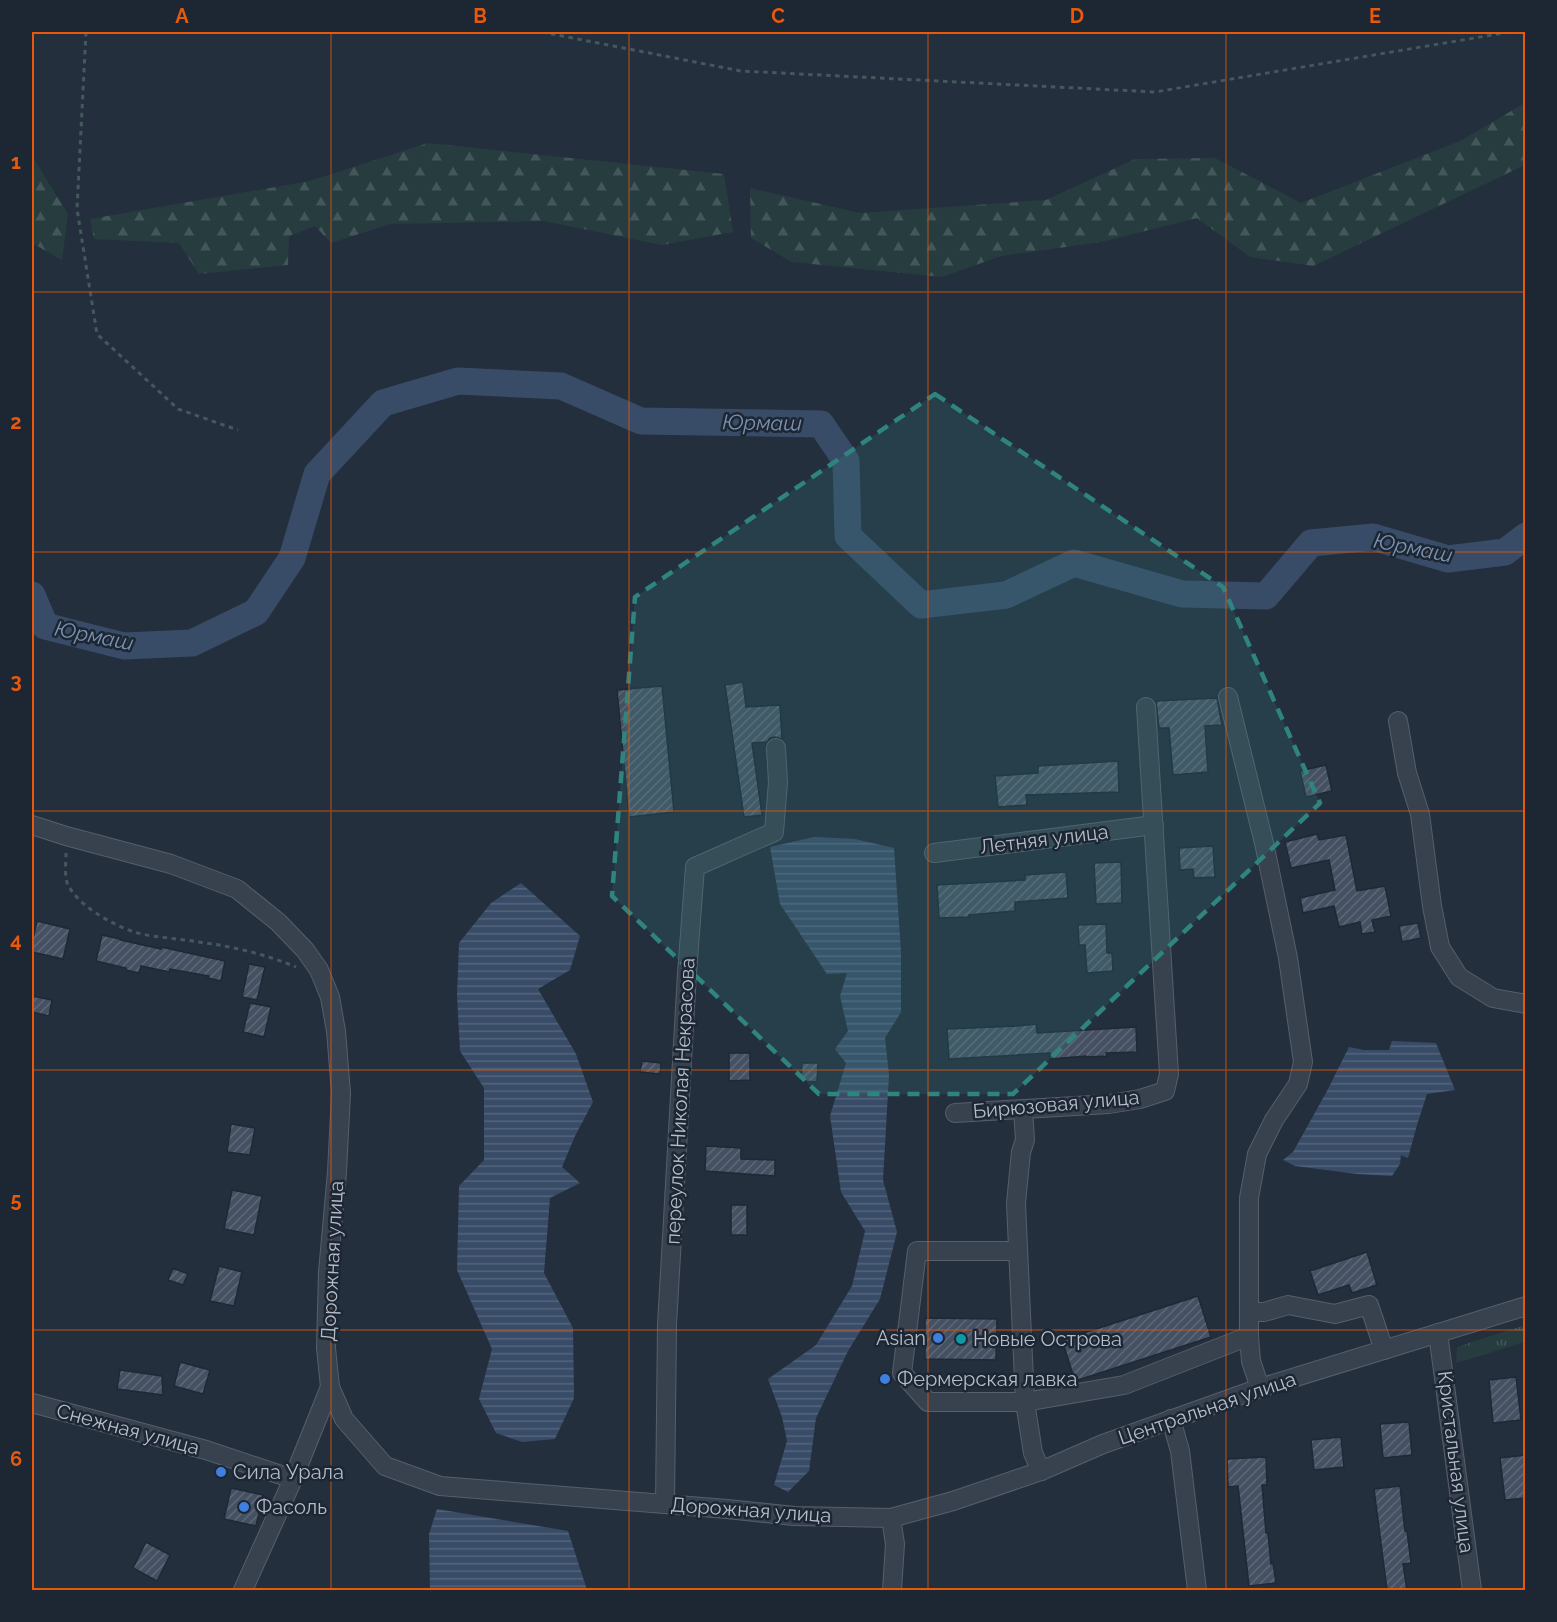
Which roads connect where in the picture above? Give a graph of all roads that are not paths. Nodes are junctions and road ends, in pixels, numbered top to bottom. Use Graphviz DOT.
graph roads {
  1 [pos="1228,698"];
  2 [pos="1146,707"];
  3 [pos="1398,721"];
  4 [pos="776,748"];
  5 [pos="32,825"];
  6 [pos="1154,825"];
  7 [pos="934,853"];
  8 [pos="1526,1004"];
  9 [pos="1023,1109"];
  10 [pos="955,1113"];
  11 [pos="1017,1251"];
  12 [pos="1526,1306"];
  13 [pos="1249,1312"];
  14 [pos="1438,1333"];
  15 [pos="1249,1336"];
  16 [pos="1384,1350"];
  17 [pos="330,1386"];
  18 [pos="1260,1388"];
  19 [pos="1025,1402"];
  20 [pos="32,1403"];
  21 [pos="1171,1419"];
  22 [pos="1041,1471"];
  23 [pos="293,1479"];
  24 [pos="665,1504"];
  25 [pos="891,1518"];
  26 [pos="243,1590"];
  27 [pos="892,1590"];
  28 [pos="1197,1590"];
  29 [pos="1472,1590"];
  1 -- 13 [label="street"];
  2 -- 6 [label="street"];
  3 -- 8 [label="street"];
  4 -- 24 [label="street, переулок Николая Некрасова"];
  5 -- 17 [label="street, Дорожная улица"];
  6 -- 7 [label="street, Летняя улица"];
  6 -- 9 [label="street, Бирюзовая улица"];
  9 -- 10 [label="street, Бирюзовая улица"];
  9 -- 11 [label="street"];
  11 -- 19 [label="street"];
  11 -- 19 [label="street"];
  12 -- 14 [label="street, Центральная улица"];
  13 -- 15 [label="street"];
  13 -- 16 [label="street"];
  14 -- 16 [label="street, Центральная улица"];
  14 -- 29 [label="street, Кристальная улица"];
  15 -- 18 [label="street"];
  15 -- 19 [label="street"];
  16 -- 18 [label="street, Центральная улица"];
  17 -- 23 [label="street"];
  17 -- 24 [label="street, Дорожная улица"];
  18 -- 21 [label="street, Центральная улица"];
  19 -- 22 [label="street"];
  20 -- 23 [label="street, Снежная улица"];
  21 -- 22 [label="street, Центральная улица"];
  21 -- 28 [label="street"];
  22 -- 25 [label="street, Центральная улица"];
  23 -- 26 [label="street"];
  24 -- 25 [label="street, Дорожная улица"];
  25 -- 27 [label="street"];
}
